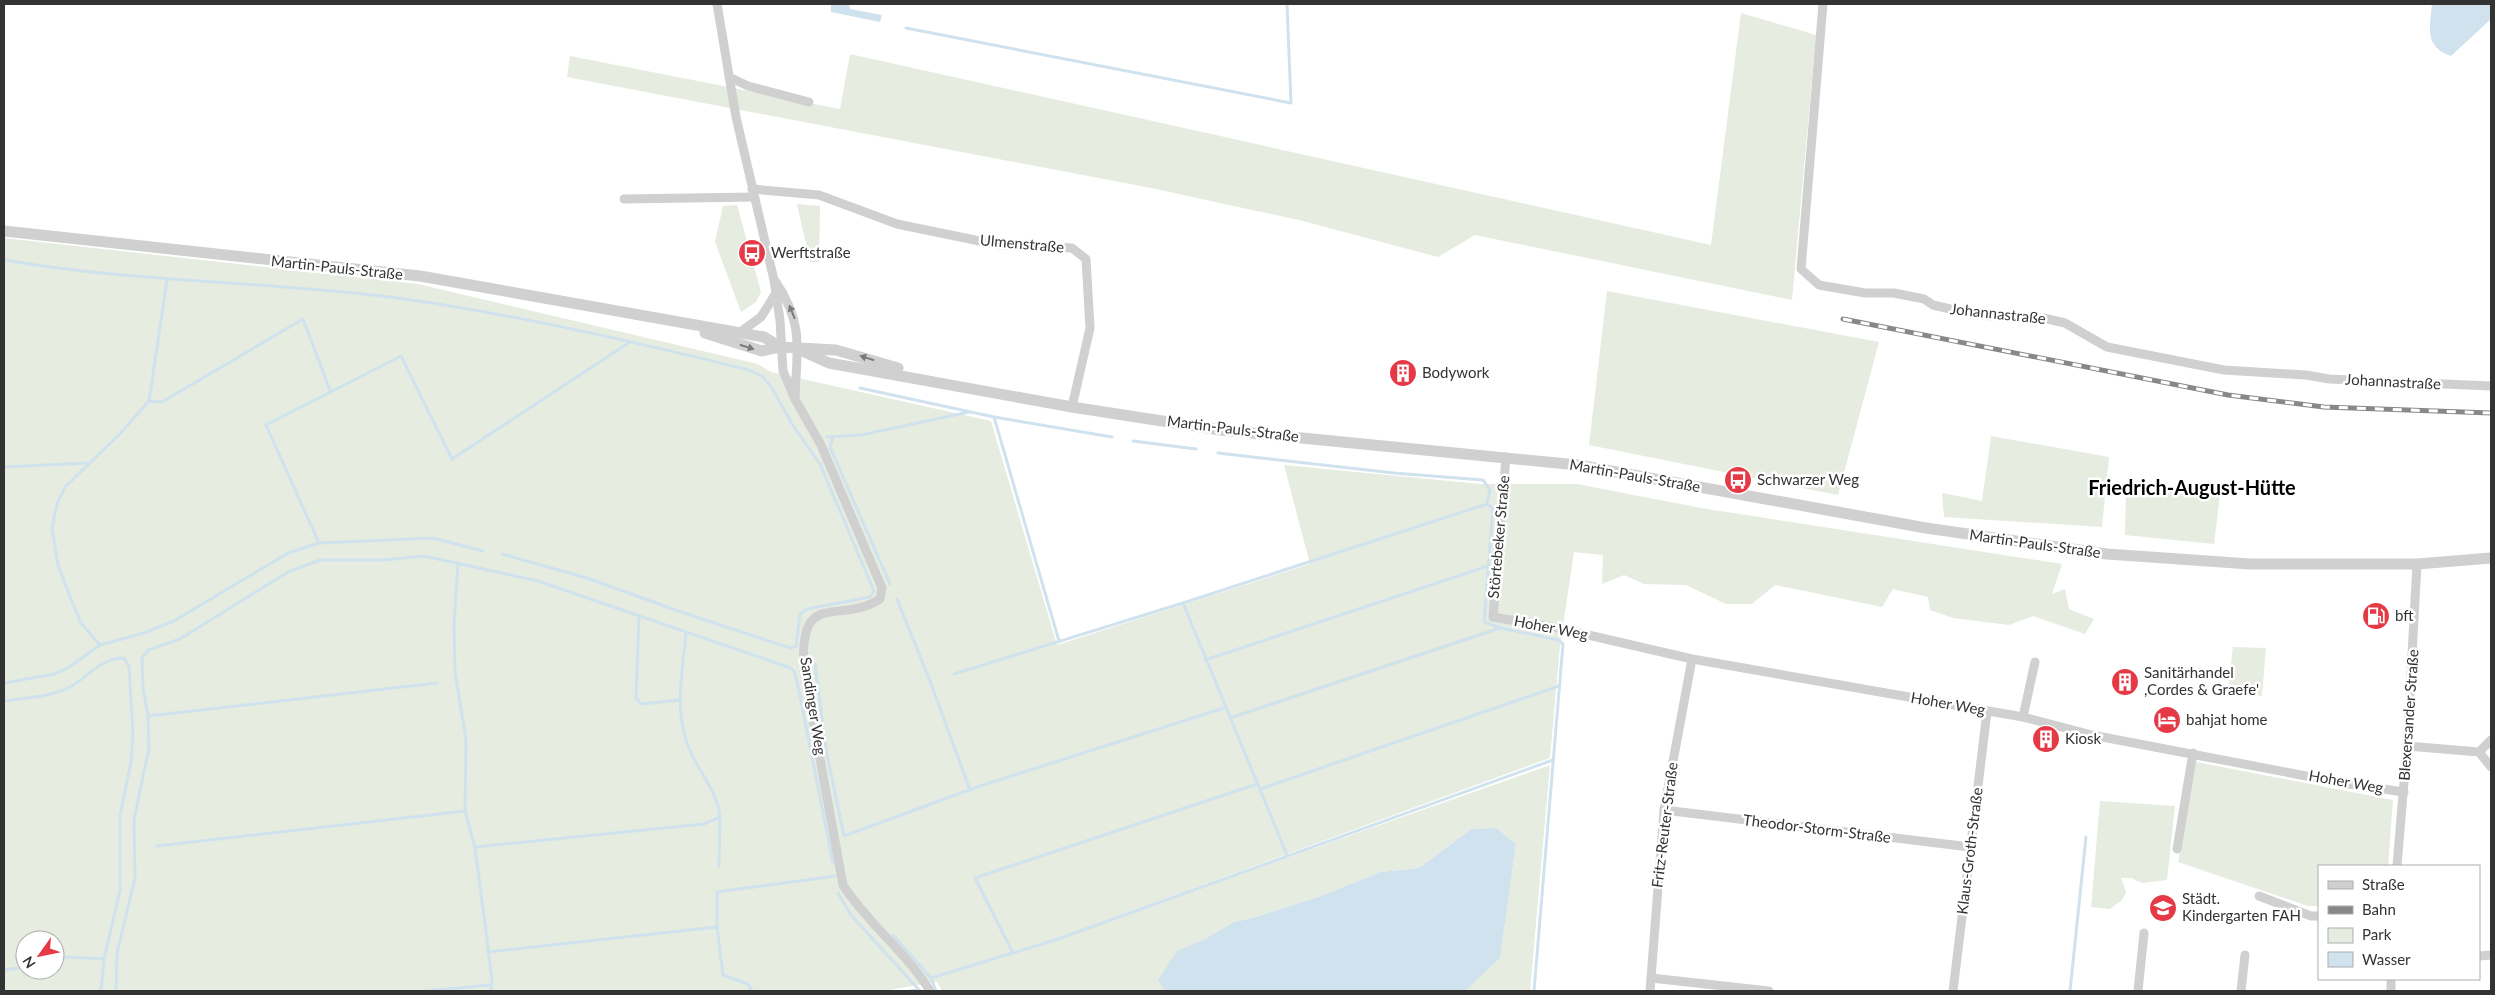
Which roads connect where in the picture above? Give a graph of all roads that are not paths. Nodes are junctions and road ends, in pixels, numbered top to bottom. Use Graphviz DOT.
graph roads {
  1 [pos="718,4"];
  2 [pos="1823,4"];
  3 [pos="730,77"];
  4 [pos="809,102"];
  5 [pos="753,193"];
  6 [pos="624,199"];
  7 [pos="4,232"];
  8 [pos="774,280"];
  9 [pos="776,293"];
  10 [pos="668,321"];
  11 [pos="739,333"];
  12 [pos="780,347"];
  13 [pos="798,349"];
  14 [pos="2491,386"];
  15 [pos="795,399"];
  16 [pos="1072,407"];
  17 [pos="1506,458"];
  18 [pos="2491,558"];
  19 [pos="2417,564"];
  20 [pos="1493,618"];
  21 [pos="1692,659"];
  22 [pos="2035,662"];
  23 [pos="1987,712"];
  24 [pos="2023,718"];
  25 [pos="2491,740"];
  26 [pos="2407,746"];
  27 [pos="2479,752"];
  28 [pos="2193,754"];
  29 [pos="2491,767"];
  30 [pos="2404,792"];
  31 [pos="1664,810"];
  32 [pos="1970,847"];
  33 [pos="2177,849"];
  34 [pos="2397,865"];
  35 [pos="2259,896"];
  36 [pos="2318,916"];
  37 [pos="2144,933"];
  38 [pos="2245,955"];
  39 [pos="1651,978"];
  40 [pos="930,991"];
  41 [pos="1650,991"];
  42 [pos="1769,991"];
  43 [pos="1953,991"];
  44 [pos="2138,991"];
  45 [pos="2241,991"];
  1 -- 3 [label="street"];
  2 -- 14 [label="street, Johannastraße"];
  3 -- 4 [label="street"];
  3 -- 5 [label="street"];
  5 -- 6 [label="street, Ulmenstraße"];
  5 -- 8 [label="street"];
  5 -- 16 [label="street, Ulmenstraße"];
  7 -- 10 [label="street, Martin-Pauls-Straße"];
  8 -- 9 [label="street"];
  13 -- 8 [label="street, one-way"];
  9 -- 11 [label="street"];
  9 -- 12 [label="street"];
  10 -- 11 [label="street, Martin-Pauls-Straße"];
  10 -- 12 [label="street, Martin-Pauls-Straße, one-way"];
  11 -- 12 [label="street, Martin-Pauls-Straße"];
  12 -- 13 [label="street, Martin-Pauls-Straße"];
  12 -- 15 [label="street, Sandinger Weg"];
  13 -- 15 [label="street"];
  13 -- 16 [label="street, Martin-Pauls-Straße"];
  15 -- 40 [label="street, Sandinger Weg"];
  16 -- 17 [label="street, Martin-Pauls-Straße"];
  17 -- 19 [label="street, Martin-Pauls-Straße"];
  17 -- 20 [label="street, Störtebeker Straße"];
  18 -- 19 [label="street, Martin-Pauls-Straße"];
  19 -- 26 [label="street, Blexersander Straße"];
  20 -- 21 [label="street, Hoher Weg"];
  21 -- 23 [label="street, Hoher Weg"];
  21 -- 31 [label="street, Fritz-Reuter-Straße"];
  22 -- 24 [label="street"];
  23 -- 24 [label="street, Hoher Weg"];
  23 -- 32 [label="street, Klaus-Groth-Straße"];
  24 -- 28 [label="street, Hoher Weg"];
  25 -- 27 [label="street"];
  26 -- 27 [label="street"];
  26 -- 30 [label="street, Blexersander Straße"];
  27 -- 29 [label="street"];
  28 -- 30 [label="street, Hoher Weg"];
  28 -- 33 [label="street"];
  30 -- 34 [label="street, Blexersander Straße"];
  31 -- 32 [label="street, Theodor-Storm-Straße"];
  31 -- 39 [label="street, Fritz-Reuter-Straße"];
  32 -- 43 [label="street, Klaus-Groth-Straße"];
  35 -- 36 [label="street"];
  37 -- 44 [label="street"];
  38 -- 45 [label="street"];
  39 -- 41 [label="street, Fritz-Reuter-Straße"];
  39 -- 42 [label="street"];
}
